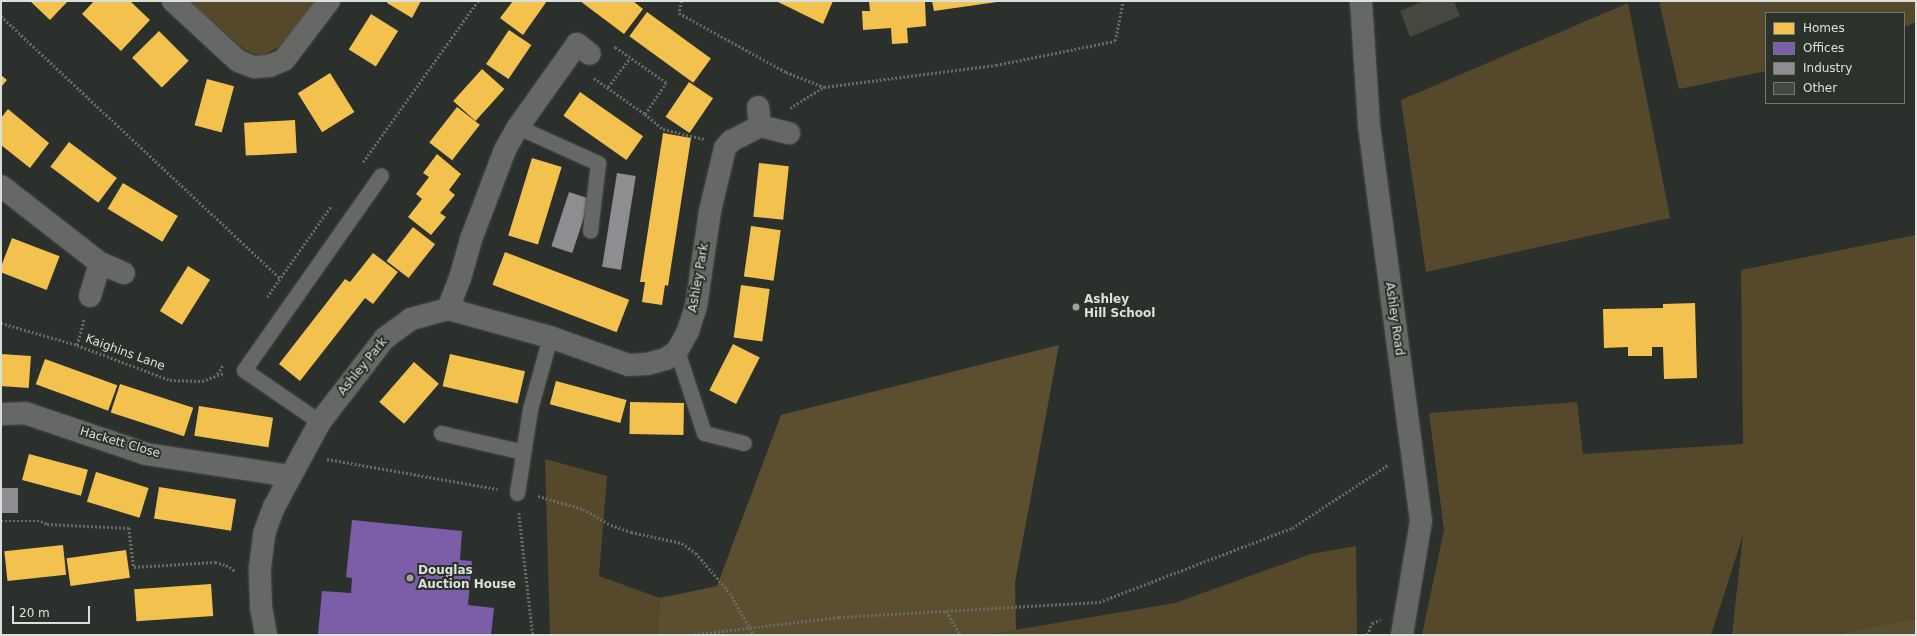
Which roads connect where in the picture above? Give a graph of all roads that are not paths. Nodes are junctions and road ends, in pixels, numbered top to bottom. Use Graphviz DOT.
graph roads {
  1 [pos="172,1"];
  2 [pos="329,1"];
  3 [pos="1361,1"];
  4 [pos="590,64"];
  5 [pos="518,127"];
  6 [pos="789,133"];
  7 [pos="381,175"];
  8 [pos="1,186"];
  9 [pos="590,231"];
  10 [pos="100,263"];
  11 [pos="124,273"];
  12 [pos="90,296"];
  13 [pos="448,309"];
  14 [pos="550,337"];
  15 [pos="677,351"];
  16 [pos="1,414"];
  17 [pos="320,422"];
  18 [pos="441,433"];
  19 [pos="744,443"];
  20 [pos="523,452"];
  21 [pos="289,476"];
  22 [pos="517,493"];
  23 [pos="266,635"];
  24 [pos="1402,635"];
  1 -- 2 [label="street"];
  3 -- 24 [label="street, Ashley Road"];
  4 -- 5 [label="street"];
  5 -- 9 [label="lane"];
  5 -- 13 [label="street"];
  6 -- 15 [label="street, Ashley Park"];
  7 -- 17 [label="lane"];
  8 -- 10 [label="street"];
  10 -- 11 [label="street"];
  10 -- 12 [label="street"];
  13 -- 14 [label="street, Ashley Park"];
  13 -- 17 [label="street, Ashley Park"];
  14 -- 15 [label="street, Ashley Park"];
  14 -- 20 [label="lane"];
  15 -- 19 [label="lane"];
  16 -- 21 [label="street, Hackett Close"];
  17 -- 21 [label="street, Ashley Park"];
  18 -- 20 [label="lane"];
  20 -- 22 [label="lane"];
  21 -- 23 [label="street, Ashley Park"];
}
